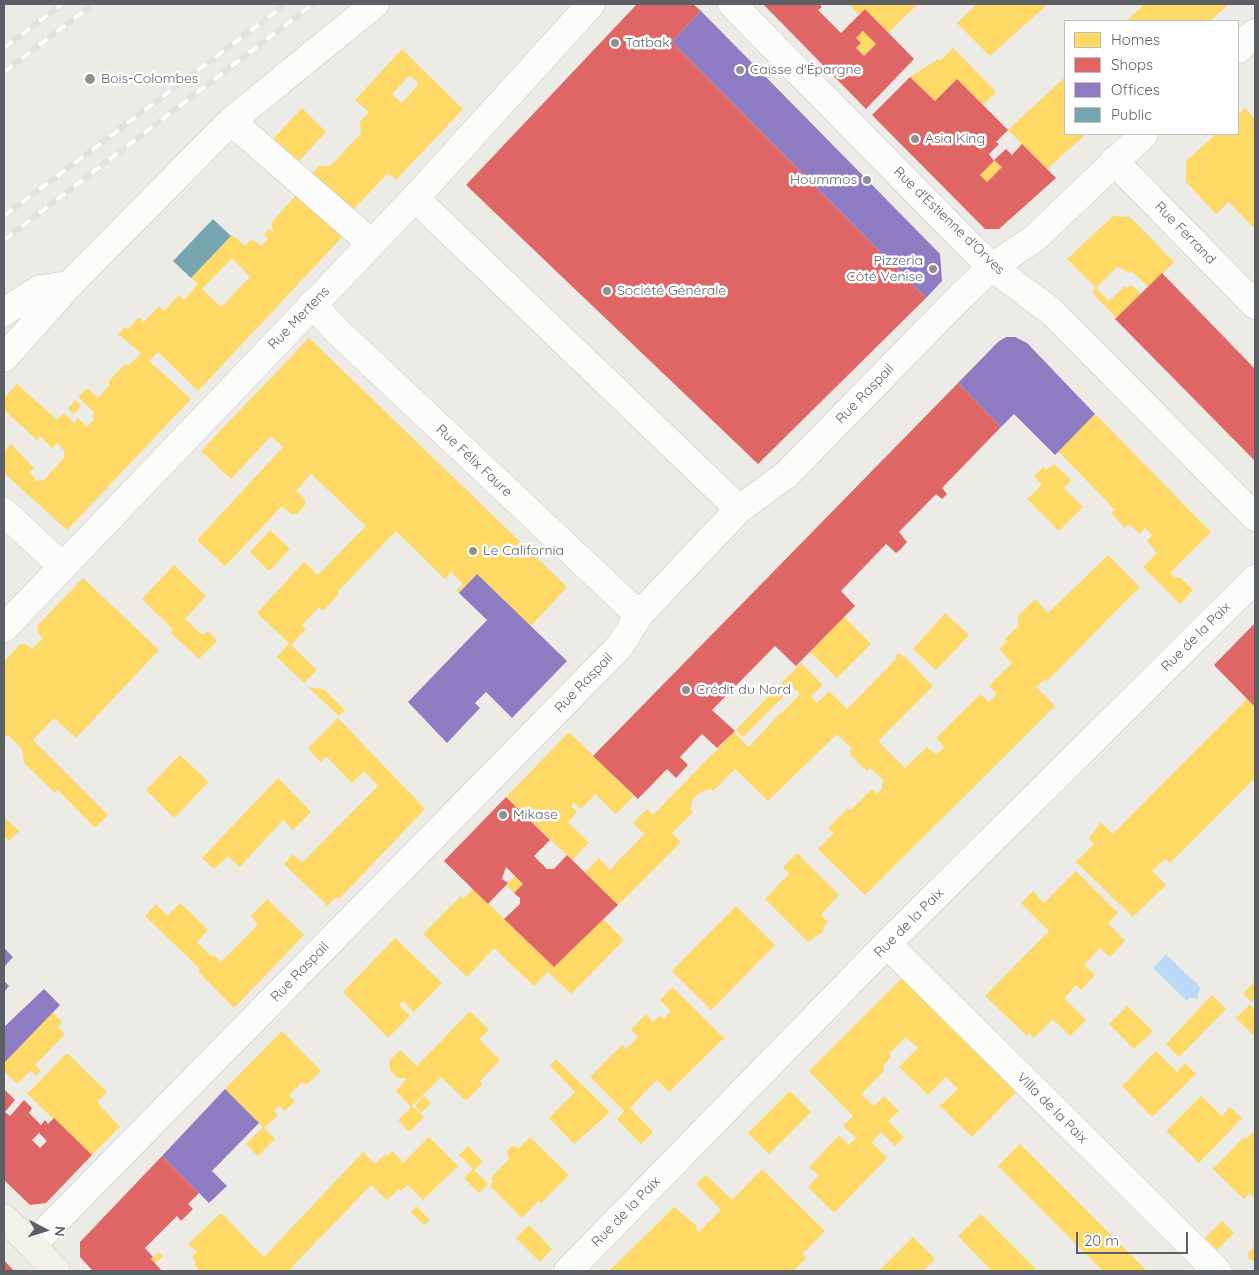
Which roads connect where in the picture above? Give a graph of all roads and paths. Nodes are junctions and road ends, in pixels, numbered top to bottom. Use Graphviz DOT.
graph roads {
  1 [pos="375,4"];
  2 [pos="591,4"];
  3 [pos="732,4"];
  4 [pos="1255,33"];
  5 [pos="1239,48"];
  6 [pos="231,121"];
  7 [pos="1143,135"];
  8 [pos="1114,161"];
  9 [pos="415,198"];
  10 [pos="371,243"];
  11 [pos="992,267"];
  12 [pos="69,285"];
  13 [pos="312,304"];
  14 [pos="1255,305"];
  15 [pos="4,312"];
  16 [pos="4,358"];
  17 [pos="739,509"];
  18 [pos="4,512"];
  19 [pos="1255,517"];
  20 [pos="62,566"];
  21 [pos="1255,579"];
  22 [pos="639,616"];
  23 [pos="4,628"];
  24 [pos="887,944"];
  25 [pos="4,1218"];
  26 [pos="32,1245"];
  27 [pos="56,1271"];
  28 [pos="568,1271"];
  29 [pos="1217,1271"];
  1 -- 6 [label="street"];
  2 -- 9 [label="street, Rue Mertens"];
  3 -- 11 [label="street, Rue d'Estienne d'Orves"];
  4 -- 5 [label="street"];
  6 -- 10 [label="street"];
  6 -- 12 [label="street"];
  7 -- 8 [label="street, Rue Raspail"];
  8 -- 11 [label="street, Rue Raspail"];
  8 -- 14 [label="street, Rue Ferrand"];
  9 -- 10 [label="street, Rue Mertens"];
  9 -- 17 [label="street"];
  10 -- 13 [label="street, Rue Mertens"];
  11 -- 17 [label="street, Rue Raspail"];
  11 -- 19 [label="street, Rue d'Estienne d'Orves"];
  12 -- 15 [label="street"];
  12 -- 16 [label="street"];
  13 -- 20 [label="street, Rue Mertens"];
  13 -- 22 [label="street, Rue Félix Faure"];
  17 -- 22 [label="street, Rue Raspail"];
  18 -- 20 [label="street"];
  20 -- 23 [label="street, Rue Mertens"];
  21 -- 24 [label="street, Rue de la Paix"];
  22 -- 26 [label="street, Rue Raspail"];
  24 -- 28 [label="street, Rue de la Paix"];
  24 -- 29 [label="street, Villa de la Paix"];
  25 -- 26 [label="main road"];
  26 -- 27 [label="main road"];
}
